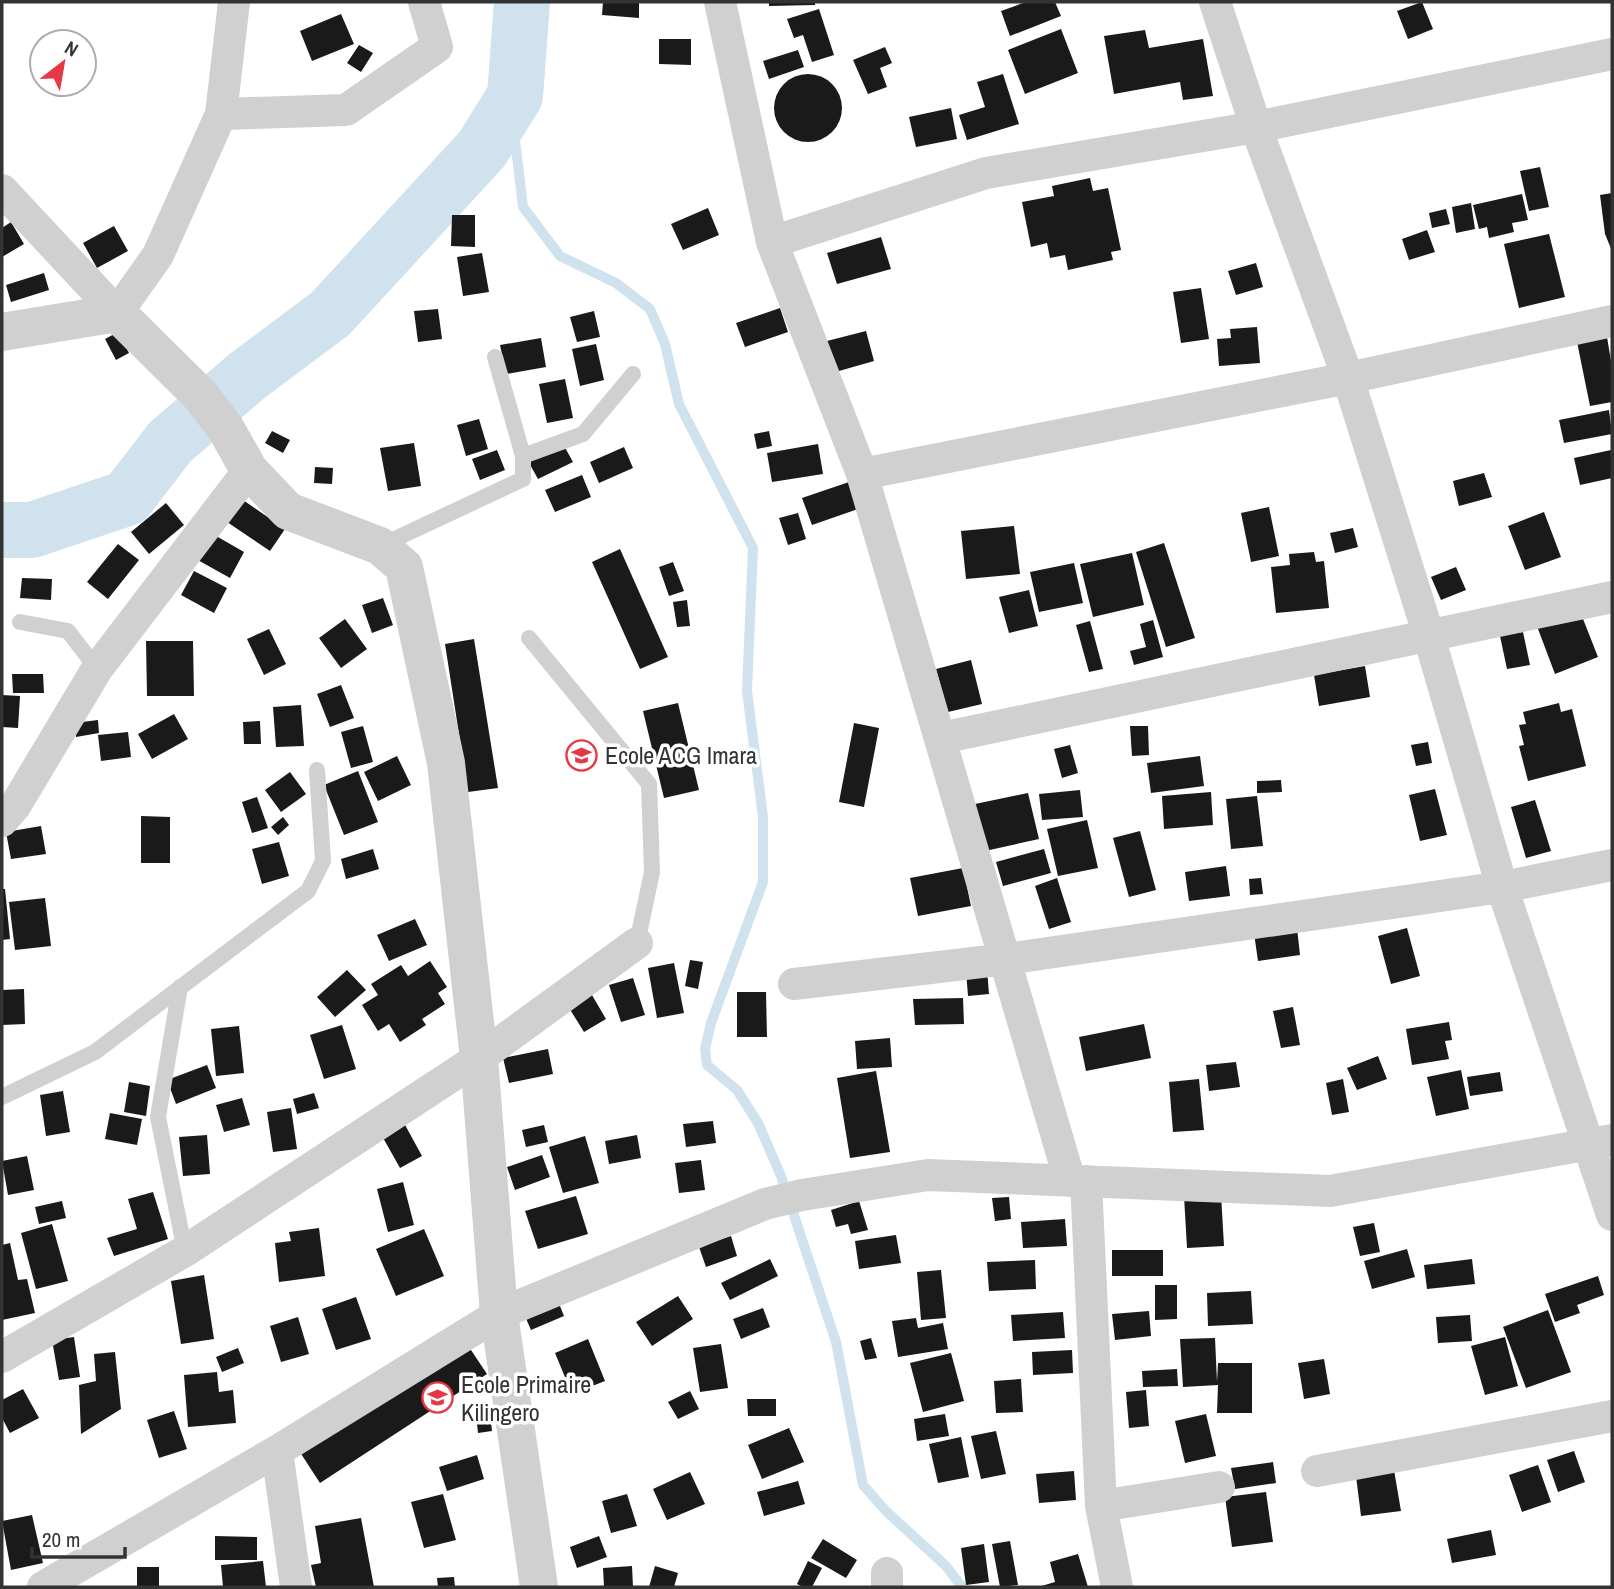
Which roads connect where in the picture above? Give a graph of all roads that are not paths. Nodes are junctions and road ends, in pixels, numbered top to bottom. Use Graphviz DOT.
graph roads {
  1 [pos="234,2"];
  2 [pos="424,2"];
  3 [pos="720,2"];
  4 [pos="1215,2"];
  5 [pos="1612,54"];
  6 [pos="221,114"];
  7 [pos="1256,127"];
  8 [pos="2,190"];
  9 [pos="772,242"];
  10 [pos="117,313"];
  11 [pos="1612,321"];
  12 [pos="2,332"];
  13 [pos="495,357"];
  14 [pos="633,374"];
  15 [pos="1348,378"];
  16 [pos="523,456"];
  17 [pos="249,470"];
  18 [pos="862,474"];
  19 [pos="380,546"];
  20 [pos="1612,597"];
  21 [pos="20,622"];
  22 [pos="1429,633"];
  23 [pos="529,638"];
  24 [pos="97,669"];
  25 [pos="941,738"];
  26 [pos="317,770"];
  27 [pos="2,821"];
  28 [pos="1612,865"];
  29 [pos="1502,887"];
  30 [pos="637,943"];
  31 [pos="1007,959"];
  32 [pos="794,984"];
  33 [pos="180,987"];
  34 [pos="479,1058"];
  35 [pos="2,1097"];
  36 [pos="1600,1142"];
  37 [pos="1078,1181"];
  38 [pos="1612,1215"];
  39 [pos="185,1251"];
  40 [pos="499,1314"];
  41 [pos="2,1357"];
  42 [pos="1612,1416"];
  43 [pos="277,1451"];
  44 [pos="1317,1472"];
  45 [pos="1219,1487"];
  46 [pos="1101,1506"];
  47 [pos="43,1587"];
  48 [pos="296,1587"];
  49 [pos="539,1587"];
  50 [pos="1117,1587"];
  1 -- 6 [label="street"];
  2 -- 6 [label="street"];
  3 -- 9 [label="street"];
  4 -- 7 [label="street"];
  5 -- 7 [label="street"];
  6 -- 10 [label="street"];
  7 -- 9 [label="street"];
  7 -- 15 [label="street"];
  8 -- 10 [label="street"];
  9 -- 18 [label="street"];
  10 -- 12 [label="street"];
  10 -- 17 [label="street"];
  11 -- 15 [label="street"];
  13 -- 16 [label="lane"];
  14 -- 16 [label="lane"];
  15 -- 18 [label="street"];
  15 -- 22 [label="street"];
  16 -- 19 [label="lane"];
  17 -- 19 [label="street"];
  17 -- 24 [label="street"];
  18 -- 25 [label="street"];
  19 -- 34 [label="street"];
  20 -- 22 [label="street"];
  21 -- 24 [label="lane"];
  22 -- 25 [label="street"];
  22 -- 29 [label="street"];
  23 -- 30 [label="lane"];
  24 -- 27 [label="street"];
  25 -- 31 [label="street"];
  26 -- 33 [label="lane"];
  28 -- 29 [label="street"];
  29 -- 31 [label="street"];
  29 -- 36 [label="street"];
  30 -- 34 [label="street"];
  31 -- 32 [label="street"];
  31 -- 37 [label="street"];
  33 -- 35 [label="lane"];
  33 -- 39 [label="lane"];
  34 -- 39 [label="street"];
  34 -- 40 [label="street"];
  36 -- 37 [label="street"];
  36 -- 38 [label="street"];
  37 -- 40 [label="street"];
  37 -- 46 [label="street"];
  39 -- 41 [label="street"];
  40 -- 43 [label="street"];
  40 -- 49 [label="street"];
  42 -- 44 [label="street"];
  43 -- 47 [label="street"];
  43 -- 48 [label="street"];
  45 -- 46 [label="street"];
  46 -- 50 [label="street"];
}
